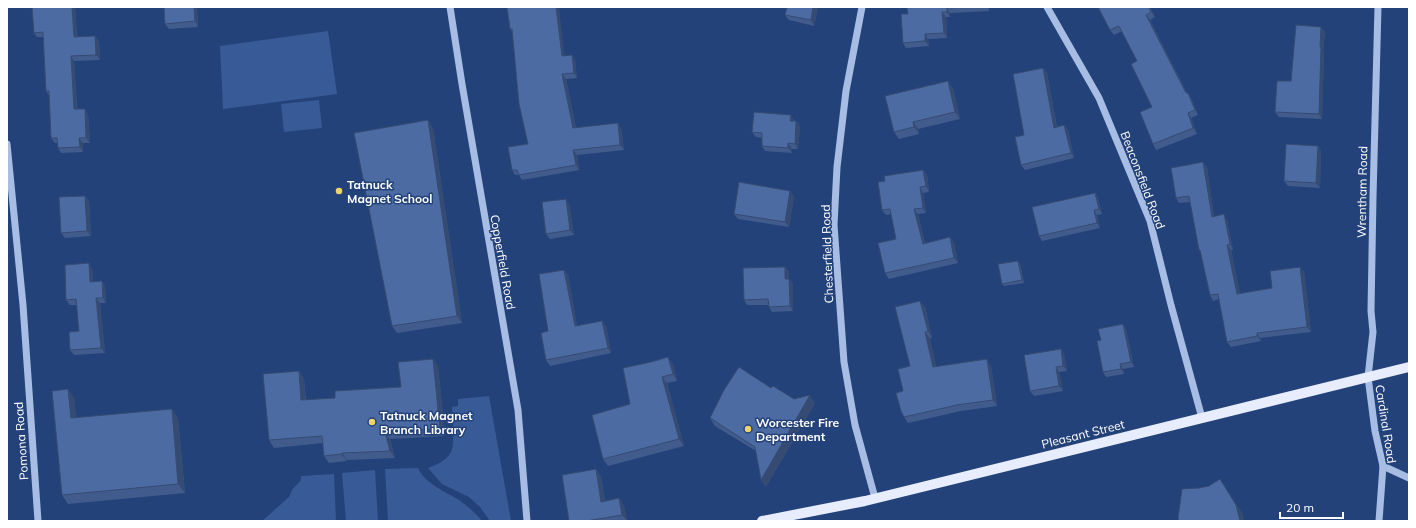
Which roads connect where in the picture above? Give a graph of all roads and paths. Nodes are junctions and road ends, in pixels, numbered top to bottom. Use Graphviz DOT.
graph roads {
  1 [pos="450,7"];
  2 [pos="862,7"];
  3 [pos="1047,7"];
  4 [pos="1378,7"];
  5 [pos="7,144"];
  6 [pos="1409,368"];
  7 [pos="1368,378"];
  8 [pos="1202,418"];
  9 [pos="1383,466"];
  10 [pos="1409,478"];
  11 [pos="875,498"];
  12 [pos="38,521"];
  13 [pos="527,521"];
  14 [pos="762,521"];
  15 [pos="1379,521"];
  1 -- 13 [label="street, Copperfield Road"];
  2 -- 11 [label="street, Chesterfield Road"];
  3 -- 8 [label="street, Beaconsfield Road"];
  4 -- 7 [label="street, Wrentham Road"];
  5 -- 12 [label="street, Pomona Road"];
  6 -- 7 [label="main road, Pleasant Street"];
  7 -- 8 [label="main road, Pleasant Street"];
  7 -- 9 [label="street, Cardinal Road"];
  8 -- 11 [label="main road, Pleasant Street"];
  9 -- 10 [label="street"];
  9 -- 15 [label="street, Cardinal Road"];
  11 -- 14 [label="main road, Pleasant Street"];
}
